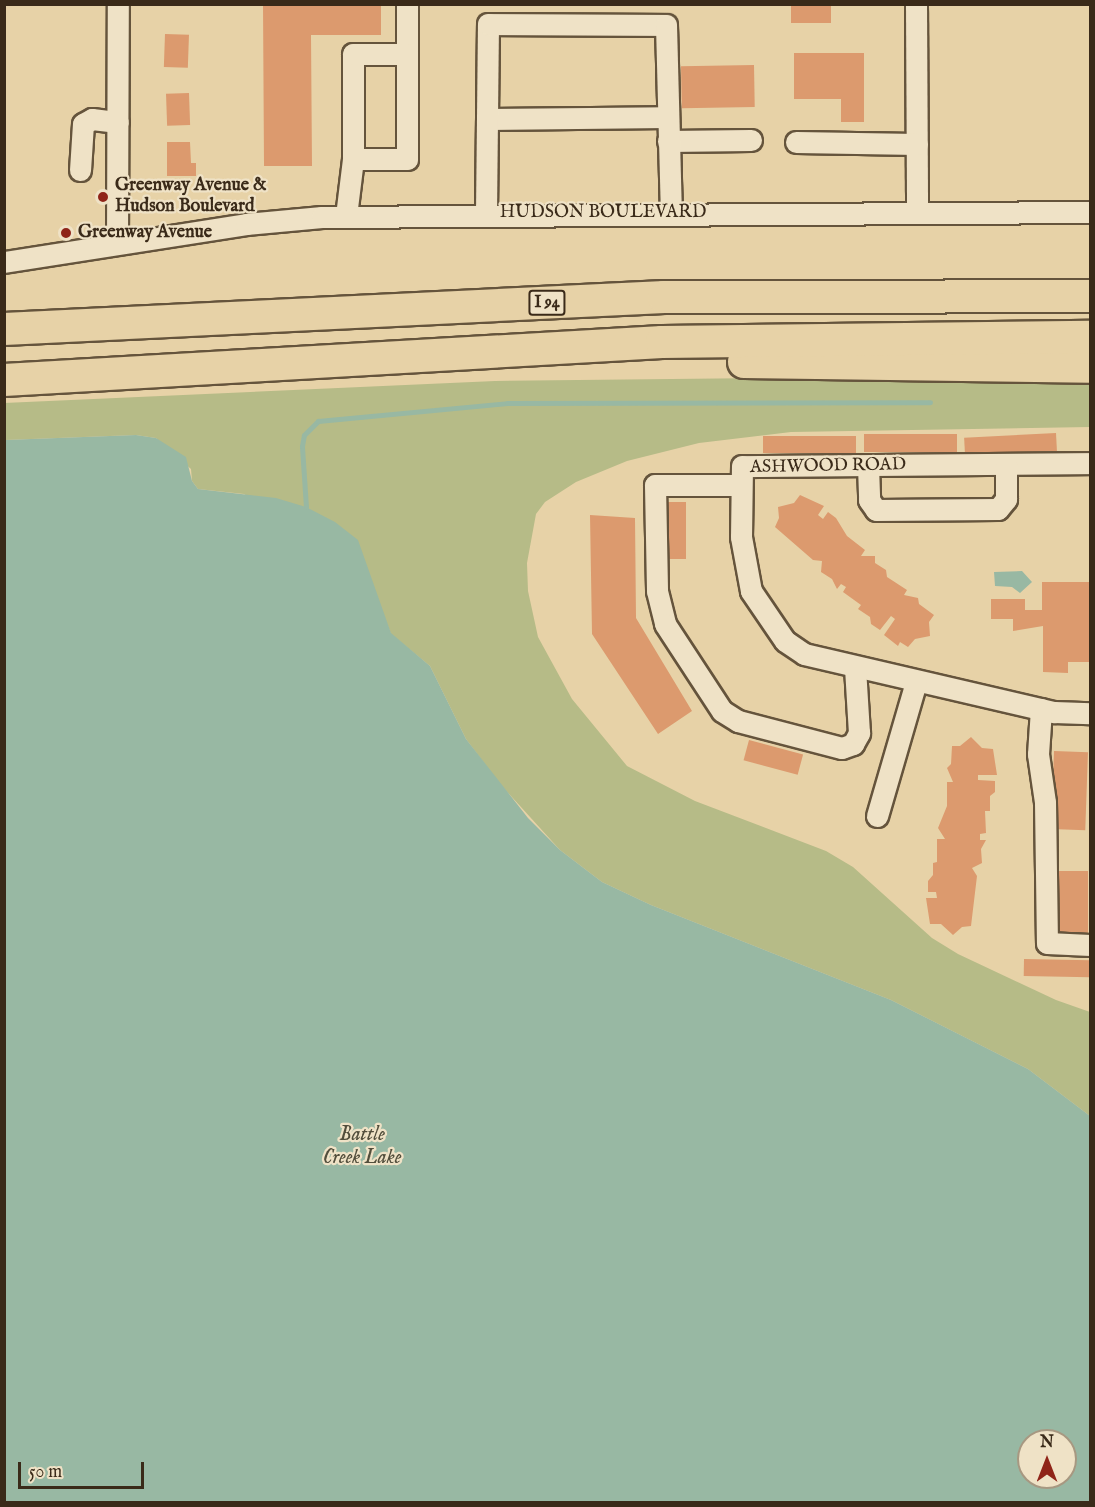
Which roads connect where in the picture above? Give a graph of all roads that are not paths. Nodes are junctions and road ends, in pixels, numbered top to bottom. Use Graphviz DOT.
graph roads {
  1 [pos="118,4"];
  2 [pos="407,4"];
  3 [pos="916,4"];
  4 [pos="407,54"];
  5 [pos="667,117"];
  6 [pos="488,119"];
  7 [pos="118,122"];
  8 [pos="751,140"];
  9 [pos="668,141"];
  10 [pos="796,142"];
  11 [pos="917,144"];
  12 [pos="353,159"];
  13 [pos="80,171"];
  14 [pos="1090,212"];
  15 [pos="486,213"];
  16 [pos="671,213"];
  17 [pos="917,213"];
  18 [pos="346,216"];
  19 [pos="117,242"];
  20 [pos="4,262"];
  21 [pos="1090,296"];
  22 [pos="4,329"];
  23 [pos="1090,337"];
  24 [pos="444,355"];
  25 [pos="1090,367"];
  26 [pos="4,380"];
  27 [pos="1090,463"];
  28 [pos="1006,464"];
  29 [pos="868,466"];
  30 [pos="741,485"];
  31 [pos="855,668"];
  32 [pos="916,682"];
  33 [pos="1041,709"];
  34 [pos="1090,713"];
  35 [pos="877,816"];
  36 [pos="1090,945"];
  1 -- 7 [label="street"];
  2 -- 4 [label="street"];
  3 -- 11 [label="street"];
  4 -- 12 [label="street"];
  4 -- 12 [label="street"];
  5 -- 6 [label="street"];
  5 -- 6 [label="street"];
  5 -- 9 [label="street"];
  6 -- 15 [label="street"];
  7 -- 13 [label="street"];
  7 -- 19 [label="street"];
  8 -- 9 [label="street"];
  9 -- 16 [label="street"];
  10 -- 11 [label="street"];
  11 -- 17 [label="street"];
  12 -- 18 [label="street"];
  14 -- 17 [label="street, HUDSON BOULEVARD"];
  15 -- 16 [label="street, HUDSON BOULEVARD"];
  15 -- 18 [label="street, HUDSON BOULEVARD"];
  16 -- 17 [label="street, HUDSON BOULEVARD"];
  18 -- 19 [label="street, HUDSON BOULEVARD"];
  19 -- 20 [label="street, HUDSON BOULEVARD"];
  21 -- 22 [label="highway, I 94"];
  23 -- 24 [label="highway"];
  24 -- 25 [label="highway"];
  24 -- 26 [label="highway"];
  27 -- 28 [label="street, ASHWOOD ROAD"];
  28 -- 29 [label="street, ASHWOOD ROAD"];
  28 -- 29 [label="street"];
  29 -- 30 [label="street, ASHWOOD ROAD"];
  30 -- 31 [label="street, ASHWOOD ROAD"];
  30 -- 31 [label="street"];
  31 -- 32 [label="street, ASHWOOD ROAD"];
  32 -- 33 [label="street, ASHWOOD ROAD"];
  32 -- 35 [label="street"];
  33 -- 34 [label="street, ASHWOOD ROAD"];
  33 -- 36 [label="street"];
}
